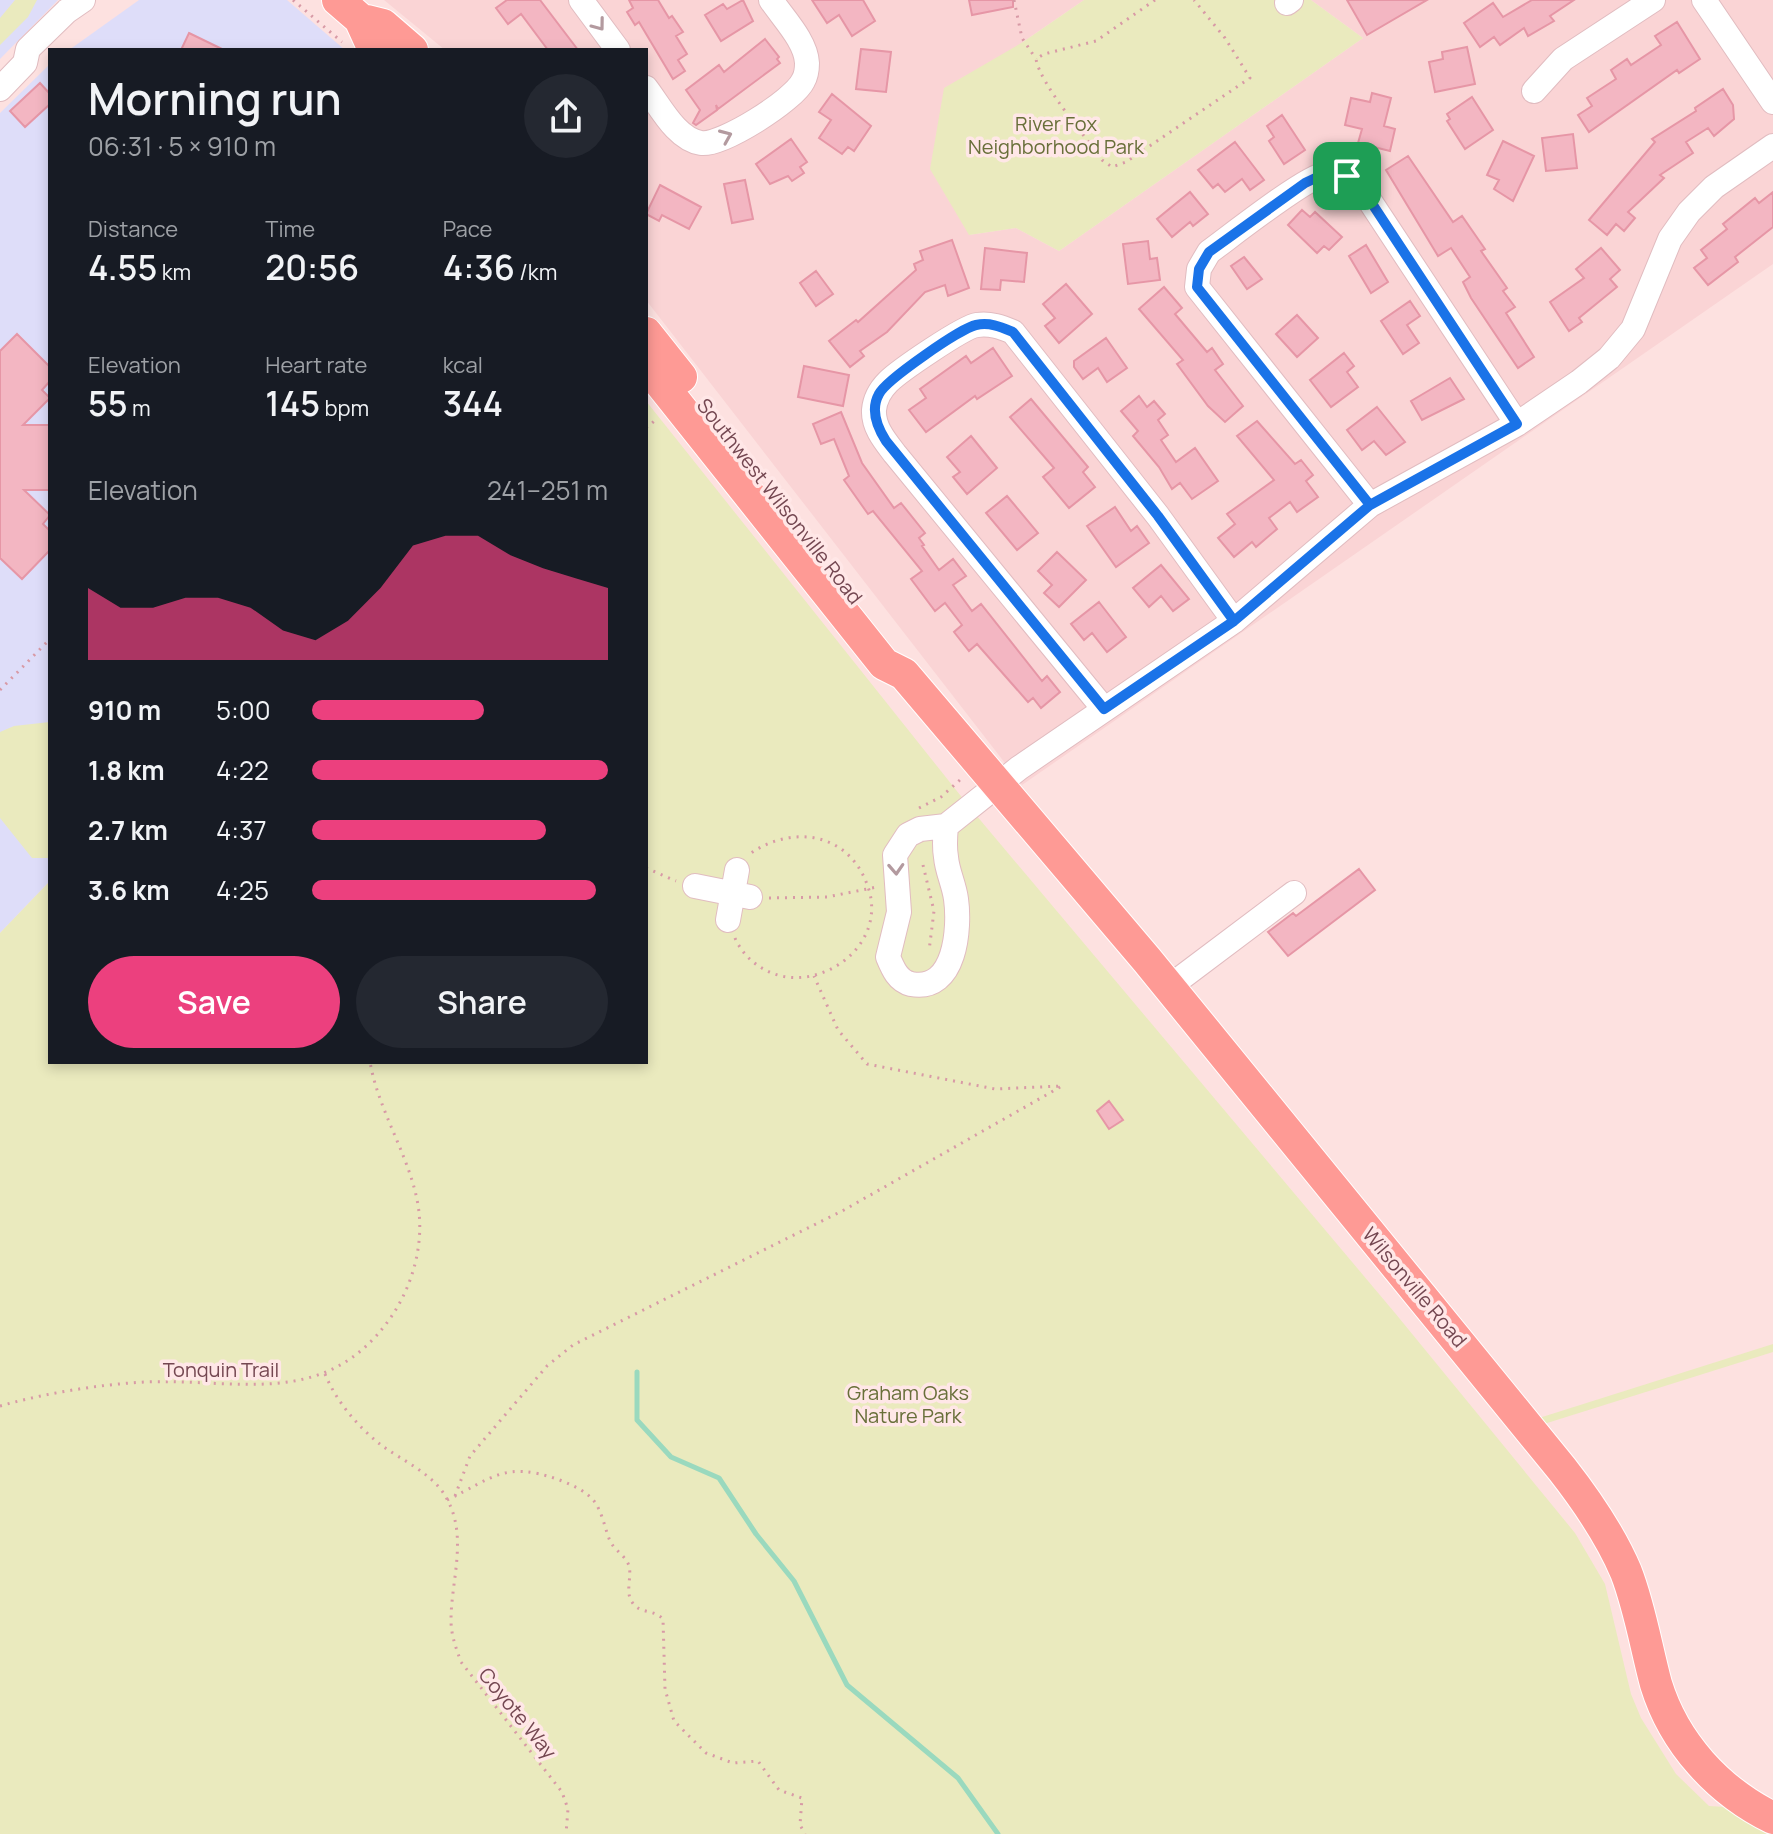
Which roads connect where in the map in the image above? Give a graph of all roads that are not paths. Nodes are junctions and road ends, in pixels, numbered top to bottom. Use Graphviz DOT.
graph roads {
  1 [pos="83,0"];
  2 [pos="581,0"];
  3 [pos="771,0"];
  4 [pos="1653,0"];
  5 [pos="1704,0"];
  6 [pos="349,9"];
  7 [pos="379,48"];
  8 [pos="410,48"];
  9 [pos="617,48"];
  10 [pos="28,49"];
  11 [pos="0,66"];
  12 [pos="0,89"];
  13 [pos="648,90"];
  14 [pos="1534,91"];
  15 [pos="1773,102"];
  16 [pos="1773,146"];
  17 [pos="648,336"];
  18 [pos="648,368"];
  19 [pos="1517,424"];
  20 [pos="1370,505"];
  21 [pos="1234,621"];
  22 [pos="904,674"];
  23 [pos="1104,709"];
  24 [pos="997,784"];
  25 [pos="946,826"];
  26 [pos="695,886"];
  27 [pos="1294,893"];
  28 [pos="728,920"];
  29 [pos="1169,987"];
  30 [pos="1773,1818"];
  1 -- 10 [label="street"];
  2 -- 9 [label="street, one-way"];
  13 -- 3 [label="street, one-way"];
  4 -- 14 [label="street"];
  5 -- 15 [label="street"];
  6 -- 7 [label="main road"];
  6 -- 8 [label="main road"];
  10 -- 11 [label="street"];
  10 -- 12 [label="street"];
  16 -- 19 [label="street"];
  17 -- 22 [label="main road, Southwest Wilsonville Road"];
  18 -- 22 [label="main road, Southwest Wilsonville Road"];
  19 -- 20 [label="street"];
  19 -- 20 [label="street"];
  20 -- 21 [label="street"];
  21 -- 23 [label="street"];
  21 -- 23 [label="street"];
  22 -- 24 [label="main road, Southwest Wilsonville Road"];
  23 -- 24 [label="street"];
  24 -- 25 [label="street"];
  24 -- 29 [label="main road, Wilsonville Road"];
  25 -- 25 [label="street, one-way"];
  26 -- 28 [label="street"];
  27 -- 29 [label="street"];
  29 -- 30 [label="main road, Wilsonville Road"];
}
